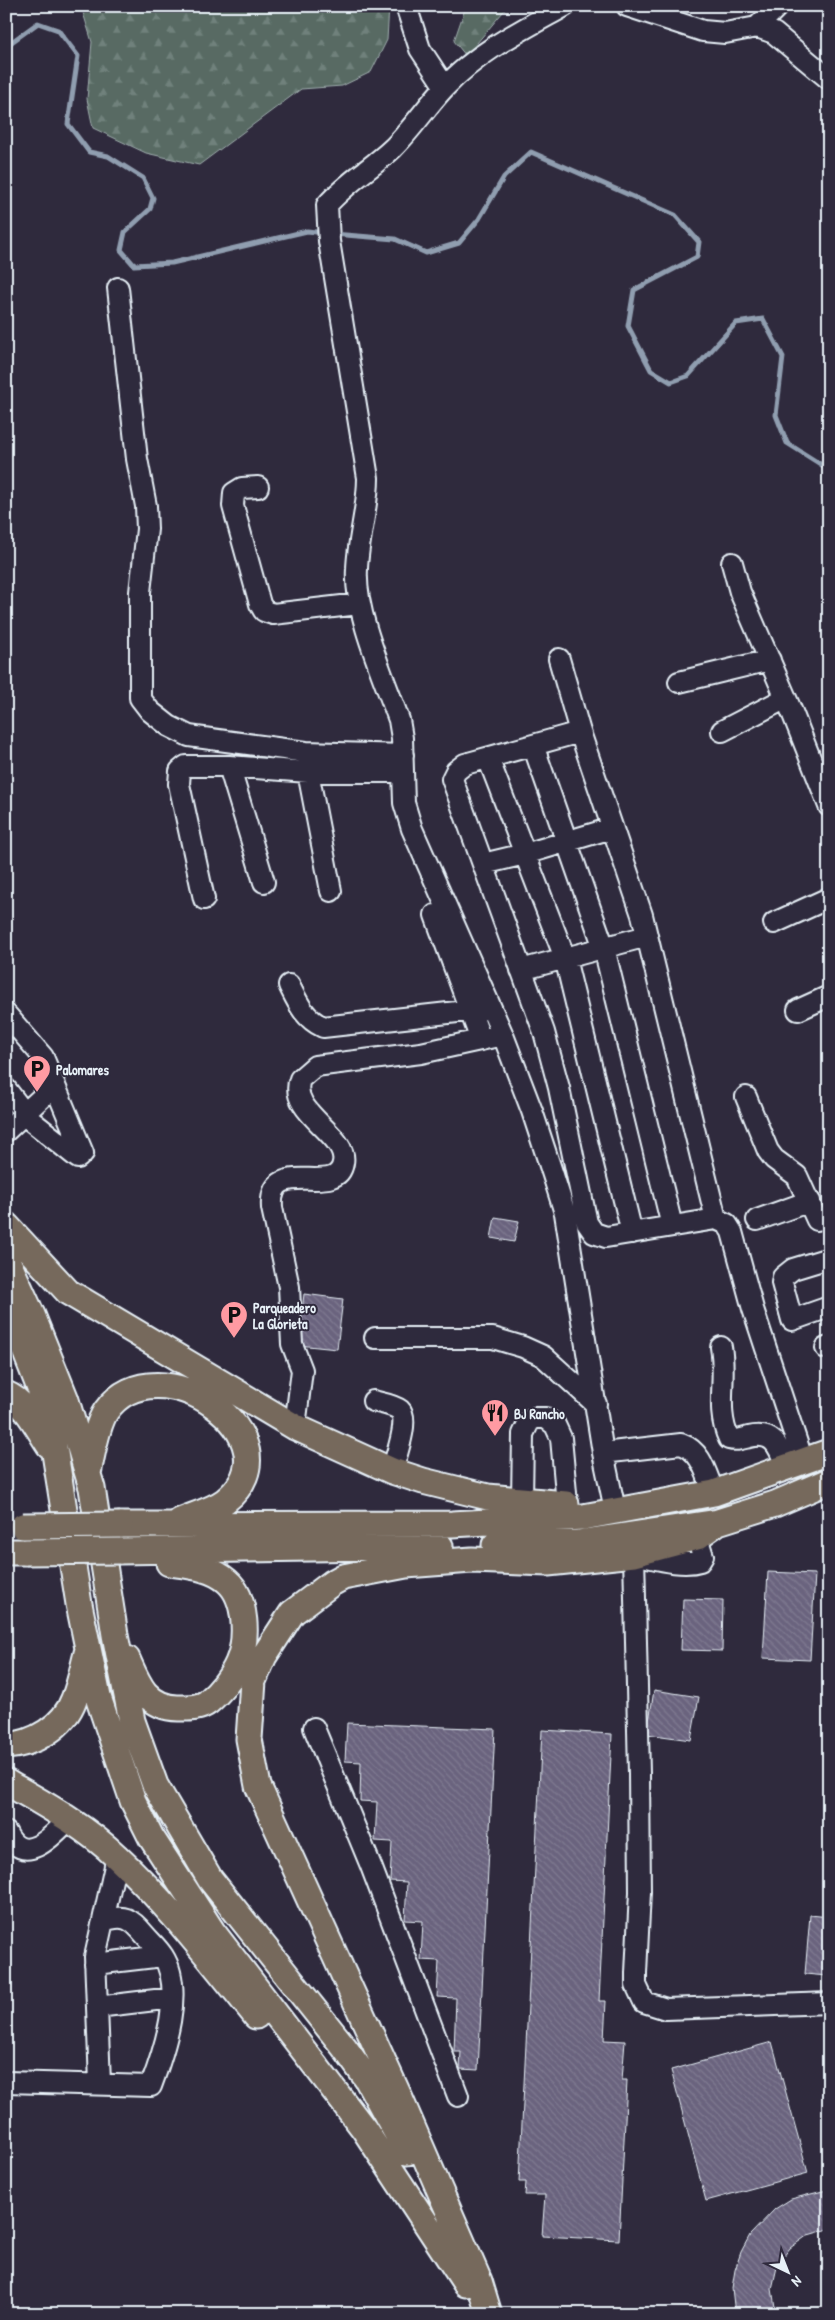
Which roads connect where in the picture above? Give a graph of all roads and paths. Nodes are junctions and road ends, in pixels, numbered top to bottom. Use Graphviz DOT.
graph roads {
  1 [pos="406,6"];
  2 [pos="565,6"];
  3 [pos="627,6"];
  4 [pos="778,6"];
  5 [pos="756,27"];
  6 [pos="829,79"];
  7 [pos="445,87"];
  8 [pos="118,288"];
  9 [pos="258,487"];
  10 [pos="732,563"];
  11 [pos="359,604"];
  12 [pos="559,659"];
  13 [pos="770,660"];
  14 [pos="679,682"];
  15 [pos="786,698"];
  16 [pos="722,731"];
  17 [pos="580,732"];
  18 [pos="533,745"];
  19 [pos="488,758"];
  20 [pos="229,766"];
  21 [pos="396,766"];
  22 [pos="308,772"];
  23 [pos="829,806"];
  24 [pos="612,828"];
  25 [pos="567,842"];
  26 [pos="525,854"];
  27 [pos="483,864"];
  28 [pos="264,882"];
  29 [pos="331,891"];
  30 [pos="829,898"];
  31 [pos="204,899"];
  32 [pos="774,923"];
  33 [pos="647,936"];
  34 [pos="604,948"];
  35 [pos="565,958"];
  36 [pos="521,970"];
  37 [pos="289,985"];
  38 [pos="829,996"];
  39 [pos="491,1008"];
  40 [pos="798,1010"];
  41 [pos="471,1012"];
  42 [pos="6,1014"];
  43 [pos="503,1035"];
  44 [pos="481,1040"];
  45 [pos="55,1085"];
  46 [pos="6,1089"];
  47 [pos="746,1097"];
  48 [pos="25,1114"];
  49 [pos="6,1131"];
  50 [pos="810,1202"];
  51 [pos="829,1218"];
  52 [pos="716,1219"];
  53 [pos="757,1220"];
  54 [pos="6,1225"];
  55 [pos="672,1226"];
  56 [pos="632,1233"];
  57 [pos="6,1258"];
  58 [pos="829,1258"];
  59 [pos="6,1302"];
  60 [pos="829,1307"];
  61 [pos="375,1338"];
  62 [pos="721,1347"];
  63 [pos="6,1394"];
  64 [pos="373,1401"];
  65 [pos="596,1404"];
  66 [pos="790,1418"];
  67 [pos="295,1427"];
  68 [pos="771,1439"];
  69 [pos="829,1452"];
  70 [pos="55,1453"];
  71 [pos="603,1453"];
  72 [pos="795,1465"];
  73 [pos="392,1471"];
  74 [pos="88,1473"];
  75 [pos="829,1482"];
  76 [pos="714,1493"];
  77 [pos="522,1501"];
  78 [pos="567,1504"];
  79 [pos="624,1507"];
  80 [pos="718,1522"];
  81 [pos="170,1525"];
  82 [pos="15,1526"];
  83 [pos="119,1551"];
  84 [pos="16,1552"];
  85 [pos="634,1554"];
  86 [pos="115,1635"];
  87 [pos="88,1648"];
  88 [pos="314,1728"];
  89 [pos="6,1746"];
  90 [pos="6,1783"];
  91 [pos="68,1820"];
  92 [pos="6,1832"];
  93 [pos="117,1857"];
  94 [pos="103,1921"];
  95 [pos="163,1956"];
  96 [pos="95,1964"];
  97 [pos="172,1998"];
  98 [pos="829,2003"];
  99 [pos="97,2007"];
  100 [pos="6,2082"];
  101 [pos="100,2083"];
  102 [pos="458,2096"];
  103 [pos="439,2240"];
  104 [pos="487,2314"];
  1 -- 7 [label="street"];
  2 -- 7 [label="street"];
  3 -- 5 [label="street"];
  4 -- 5 [label="street"];
  5 -- 6 [label="street"];
  7 -- 11 [label="street"];
  8 -- 21 [label="street"];
  9 -- 11 [label="street"];
  10 -- 13 [label="street"];
  11 -- 21 [label="street"];
  12 -- 17 [label="street"];
  13 -- 14 [label="street"];
  13 -- 15 [label="street"];
  15 -- 16 [label="street"];
  15 -- 23 [label="street"];
  17 -- 18 [label="street"];
  17 -- 24 [label="street"];
  18 -- 19 [label="street"];
  18 -- 25 [label="street"];
  19 -- 26 [label="street"];
  19 -- 27 [label="street"];
  20 -- 22 [label="street"];
  20 -- 28 [label="street"];
  20 -- 31 [label="street"];
  21 -- 22 [label="street"];
  21 -- 39 [label="street"];
  21 -- 41 [label="street"];
  22 -- 29 [label="street"];
  24 -- 25 [label="street"];
  24 -- 33 [label="street"];
  25 -- 26 [label="street"];
  25 -- 34 [label="street"];
  26 -- 27 [label="street"];
  26 -- 35 [label="street"];
  27 -- 36 [label="street"];
  30 -- 32 [label="street"];
  33 -- 34 [label="street"];
  33 -- 52 [label="street"];
  34 -- 35 [label="street"];
  34 -- 55 [label="street"];
  35 -- 36 [label="street"];
  35 -- 56 [label="street"];
  36 -- 56 [label="street"];
  37 -- 41 [label="street"];
  38 -- 40 [label="street"];
  39 -- 41 [label="street"];
  39 -- 43 [label="street"];
  41 -- 44 [label="street"];
  42 -- 45 [label="street"];
  43 -- 44 [label="street"];
  43 -- 65 [label="street"];
  44 -- 67 [label="street"];
  45 -- 48 [label="street"];
  45 -- 48 [label="street"];
  46 -- 48 [label="street"];
  47 -- 50 [label="street"];
  48 -- 49 [label="street"];
  50 -- 51 [label="street"];
  50 -- 53 [label="street"];
  52 -- 55 [label="street"];
  52 -- 66 [label="street"];
  54 -- 67 [label="main road"];
  55 -- 56 [label="street"];
  57 -- 74 [label="main road"];
  58 -- 60 [label="street"];
  59 -- 70 [label="main road"];
  61 -- 65 [label="street"];
  62 -- 68 [label="street"];
  63 -- 70 [label="main road"];
  64 -- 73 [label="street"];
  65 -- 71 [label="street"];
  66 -- 68 [label="street"];
  66 -- 72 [label="street"];
  67 -- 73 [label="main road"];
  68 -- 72 [label="street"];
  69 -- 72 [label="main road"];
  70 -- 87 [label="main road"];
  71 -- 76 [label="street"];
  71 -- 79 [label="street"];
  72 -- 76 [label="main road"];
  73 -- 77 [label="main road"];
  74 -- 81 [label="main road"];
  74 -- 86 [label="main road"];
  75 -- 80 [label="main road"];
  76 -- 79 [label="main road"];
  77 -- 78 [label="main road"];
  77 -- 78 [label="street"];
  78 -- 79 [label="main road"];
  79 -- 81 [label="main road"];
  80 -- 83 [label="main road"];
  80 -- 85 [label="main road"];
  81 -- 82 [label="main road, bridge"];
  83 -- 84 [label="main road, bridge"];
  83 -- 86 [label="main road"];
  85 -- 98 [label="street"];
  85 -- 104 [label="main road"];
  86 -- 104 [label="main road"];
  87 -- 89 [label="main road"];
  87 -- 103 [label="main road"];
  88 -- 102 [label="street"];
  90 -- 91 [label="main road"];
  91 -- 92 [label="street"];
  91 -- 93 [label="main road"];
  93 -- 94 [label="street"];
  93 -- 103 [label="main road"];
  94 -- 95 [label="street"];
  94 -- 96 [label="street"];
  95 -- 96 [label="street"];
  95 -- 97 [label="street"];
  96 -- 99 [label="street"];
  97 -- 99 [label="street"];
  97 -- 101 [label="street"];
  99 -- 101 [label="street"];
  100 -- 101 [label="street"];
  103 -- 104 [label="main road"];
}
